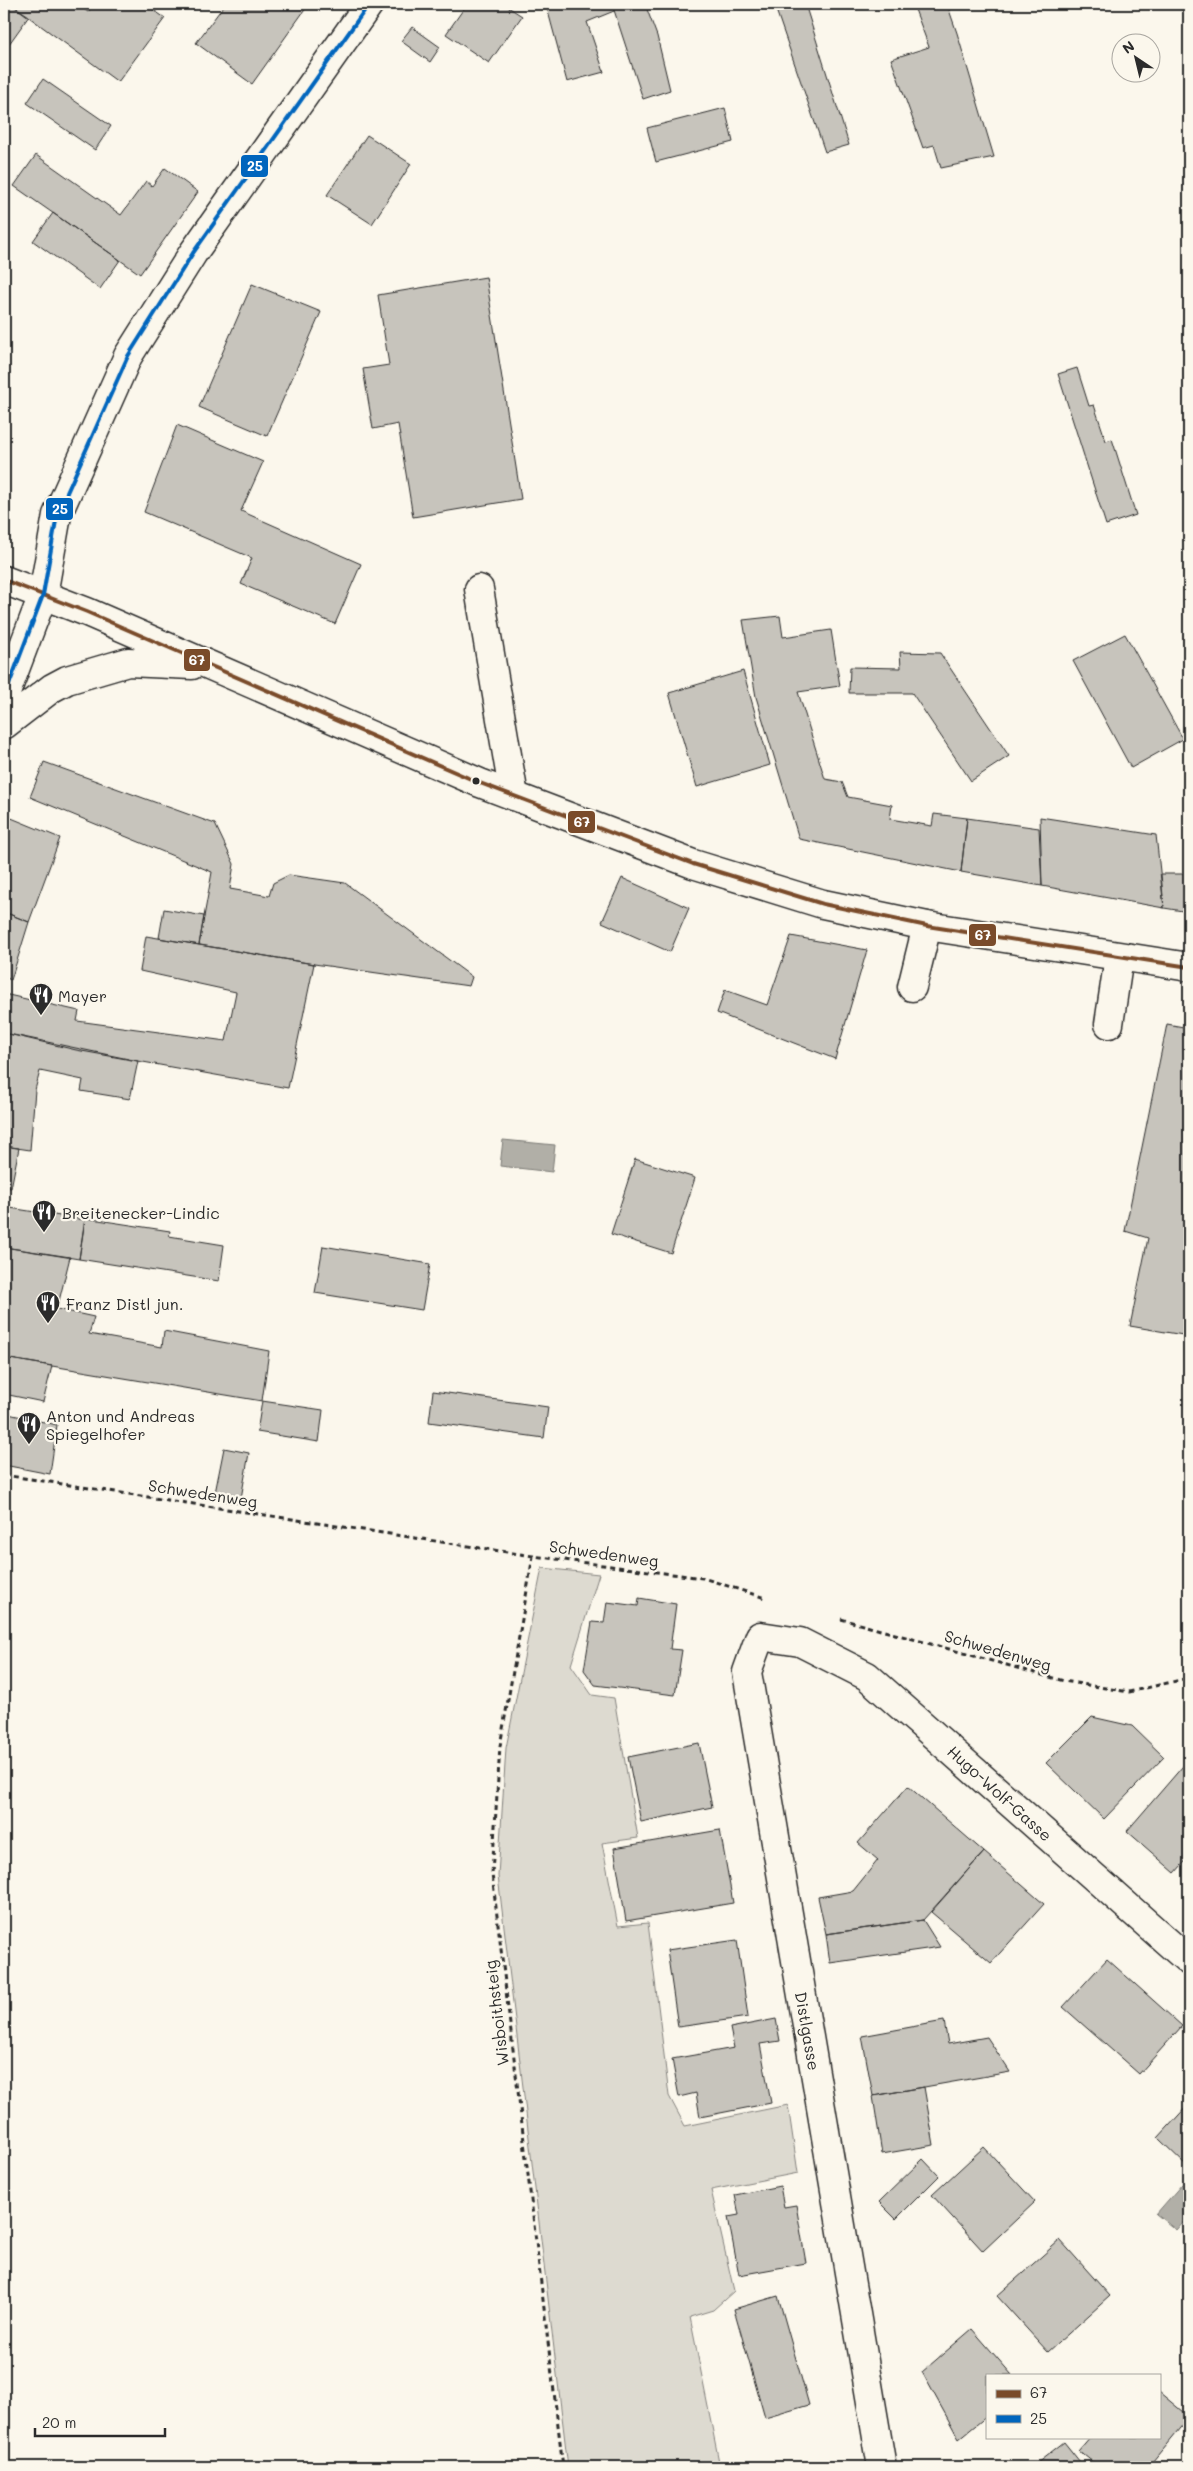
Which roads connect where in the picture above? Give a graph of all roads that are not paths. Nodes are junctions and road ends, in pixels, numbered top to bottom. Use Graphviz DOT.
graph roads {
  1 [pos="370,4"];
  2 [pos="4,580"];
  3 [pos="479,589"];
  4 [pos="43,595"];
  5 [pos="206,665"];
  6 [pos="4,698"];
  7 [pos="4,725"];
  8 [pos="514,796"];
  9 [pos="927,926"];
  10 [pos="1119,956"];
  11 [pos="1189,967"];
  12 [pos="912,987"];
  13 [pos="1109,1024"];
  14 [pos="800,1642"];
  15 [pos="1189,1961"];
  16 [pos="882,2467"];
  1 -- 4 [label="street"];
  2 -- 4 [label="street"];
  3 -- 8 [label="street"];
  4 -- 5 [label="street"];
  4 -- 6 [label="street"];
  5 -- 7 [label="street"];
  5 -- 8 [label="street"];
  8 -- 9 [label="street"];
  9 -- 10 [label="street"];
  9 -- 12 [label="street"];
  10 -- 11 [label="street"];
  10 -- 13 [label="street"];
  14 -- 15 [label="street, Hugo-Wolf-Gasse"];
  14 -- 16 [label="street, Distlgasse"];
}
